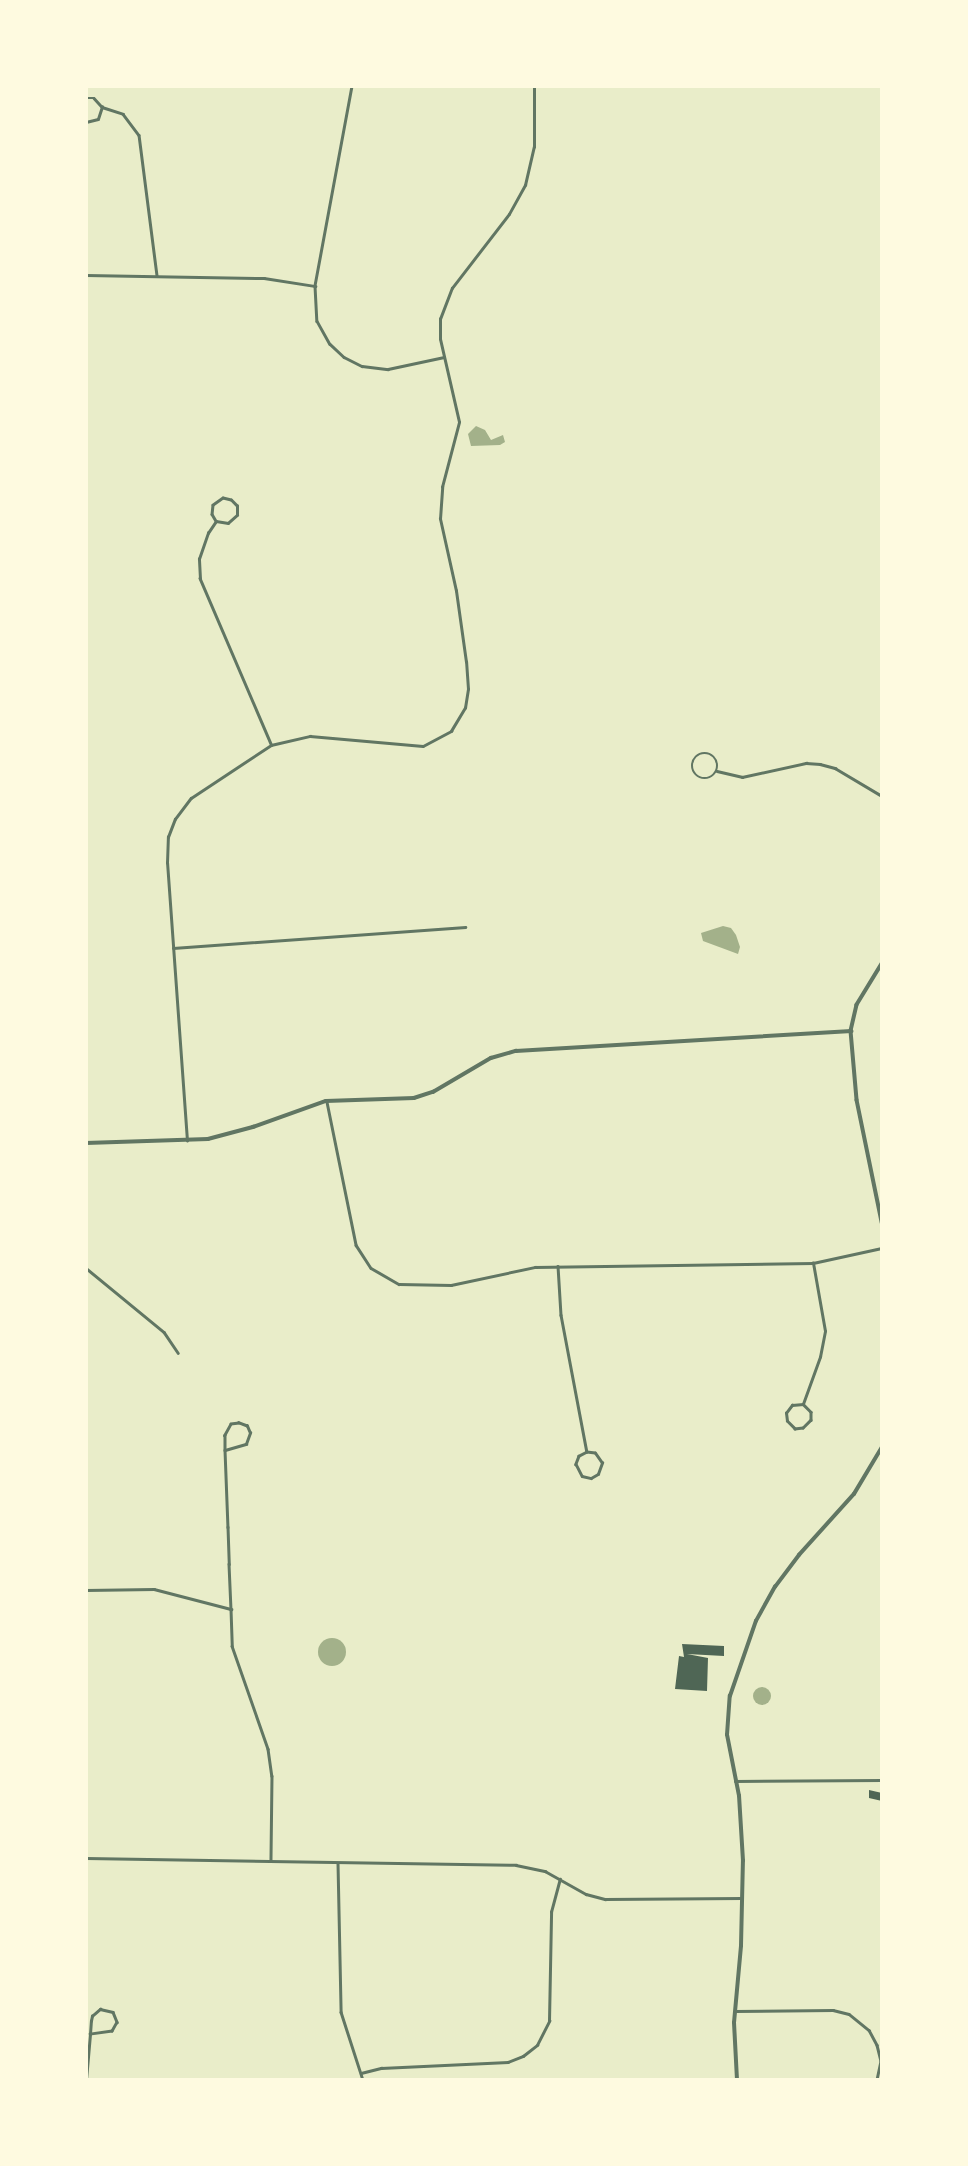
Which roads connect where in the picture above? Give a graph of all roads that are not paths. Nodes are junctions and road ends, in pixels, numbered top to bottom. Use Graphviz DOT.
graph roads {
  1 [pos="352,86"];
  2 [pos="534,86"];
  3 [pos="86,98"];
  4 [pos="102,107"];
  5 [pos="86,122"];
  6 [pos="86,275"];
  7 [pos="157,276"];
  8 [pos="315,286"];
  9 [pos="444,357"];
  10 [pos="216,521"];
  11 [pos="271,744"];
  12 [pos="717,771"];
  13 [pos="882,796"];
  14 [pos="465,927"];
  15 [pos="173,948"];
  16 [pos="882,964"];
  17 [pos="851,1031"];
  18 [pos="326,1101"];
  19 [pos="187,1141"];
  20 [pos="86,1143"];
  21 [pos="882,1222"];
  22 [pos="882,1248"];
  23 [pos="813,1263"];
  24 [pos="558,1266"];
  25 [pos="86,1268"];
  26 [pos="178,1353"];
  27 [pos="803,1404"];
  28 [pos="882,1447"];
  29 [pos="225,1450"];
  30 [pos="587,1452"];
  31 [pos="86,1590"];
  32 [pos="231,1609"];
  33 [pos="882,1780"];
  34 [pos="735,1781"];
  35 [pos="86,1858"];
  36 [pos="271,1861"];
  37 [pos="338,1862"];
  38 [pos="560,1879"];
  39 [pos="742,1898"];
  40 [pos="734,2011"];
  41 [pos="90,2034"];
  42 [pos="361,2073"];
  43 [pos="86,2080"];
  44 [pos="363,2080"];
  45 [pos="737,2080"];
  46 [pos="877,2080"];
  1 -- 8 [label="street"];
  2 -- 9 [label="street"];
  3 -- 4 [label="street"];
  4 -- 5 [label="street"];
  4 -- 7 [label="street"];
  6 -- 7 [label="street"];
  7 -- 8 [label="street"];
  8 -- 9 [label="street"];
  9 -- 11 [label="street"];
  10 -- 10 [label="street"];
  10 -- 11 [label="street"];
  11 -- 15 [label="street"];
  12 -- 12 [label="street"];
  12 -- 13 [label="street"];
  14 -- 15 [label="street"];
  15 -- 19 [label="street"];
  16 -- 17 [label="street"];
  17 -- 18 [label="street"];
  17 -- 21 [label="street"];
  18 -- 19 [label="street"];
  18 -- 24 [label="street"];
  19 -- 20 [label="street"];
  22 -- 23 [label="street"];
  23 -- 24 [label="street"];
  23 -- 27 [label="street"];
  24 -- 30 [label="street"];
  25 -- 26 [label="street"];
  27 -- 27 [label="street"];
  28 -- 34 [label="street"];
  29 -- 29 [label="street"];
  29 -- 32 [label="street"];
  30 -- 30 [label="street"];
  31 -- 32 [label="street"];
  32 -- 36 [label="street"];
  33 -- 34 [label="street"];
  34 -- 39 [label="street"];
  35 -- 36 [label="street"];
  36 -- 37 [label="street"];
  37 -- 38 [label="street"];
  37 -- 42 [label="street"];
  38 -- 39 [label="street"];
  38 -- 42 [label="street"];
  39 -- 40 [label="street"];
  40 -- 45 [label="street"];
  40 -- 46 [label="street"];
  41 -- 41 [label="street"];
  41 -- 43 [label="street"];
  42 -- 44 [label="street"];
}
